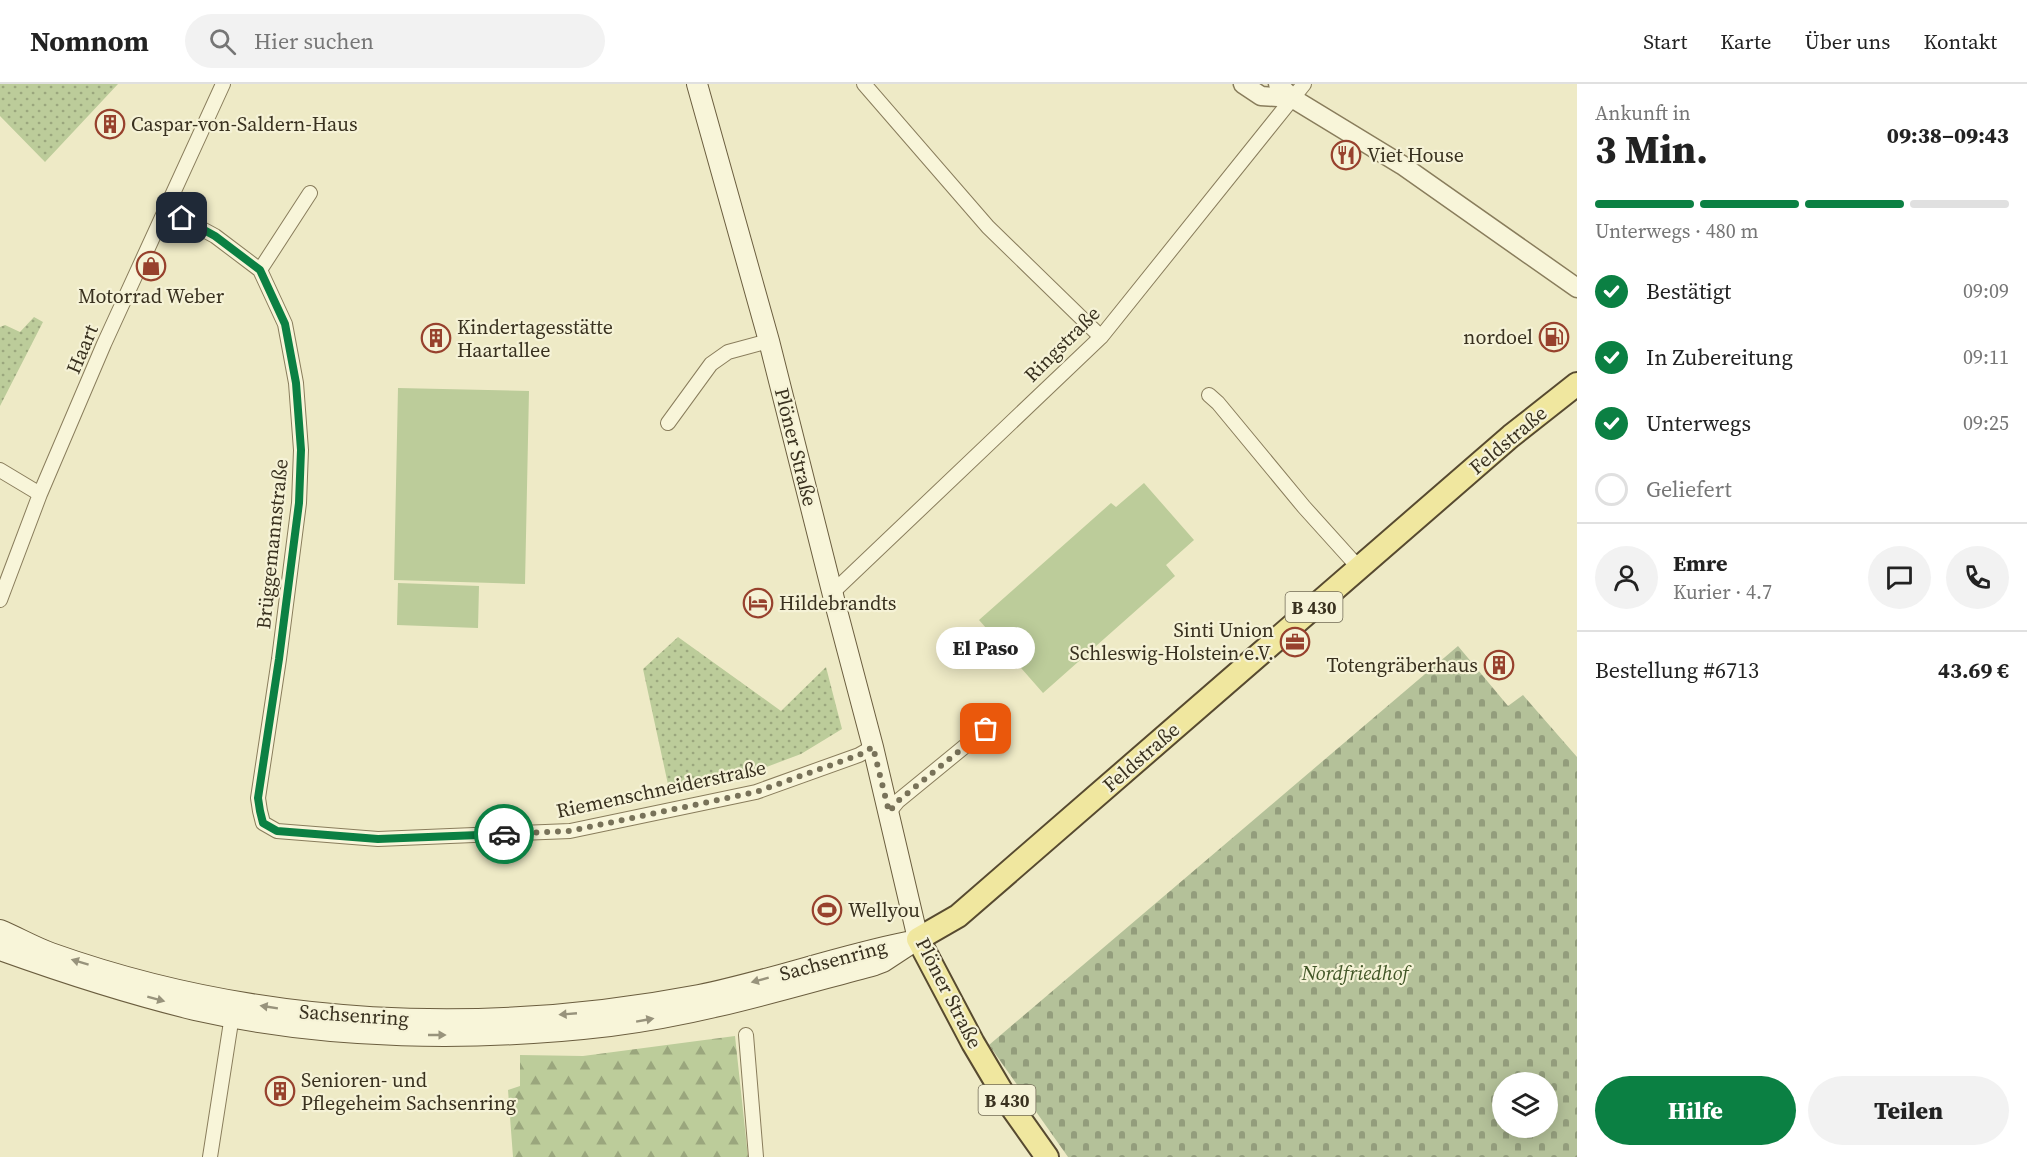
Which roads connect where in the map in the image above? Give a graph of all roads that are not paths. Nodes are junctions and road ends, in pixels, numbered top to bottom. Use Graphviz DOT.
graph roads {
  1 [pos="223,84"];
  2 [pos="864,84"];
  3 [pos="1243,84"];
  4 [pos="1278,84"];
  5 [pos="1304,84"];
  6 [pos="699,85"];
  7 [pos="1292,98"];
  8 [pos="310,193"];
  9 [pos="165,209"];
  10 [pos="260,270"];
  11 [pos="1577,288"];
  12 [pos="1101,337"];
  13 [pos="769,341"];
  14 [pos="1577,384"];
  15 [pos="1209,395"];
  16 [pos="668,423"];
  17 [pos="0,470"];
  18 [pos="40,494"];
  19 [pos="1359,568"];
  20 [pos="832,593"];
  21 [pos="0,600"];
  22 [pos="986,729"];
  23 [pos="873,747"];
  24 [pos="889,812"];
  25 [pos="378,839"];
  26 [pos="0,930"];
  27 [pos="918,939"];
  28 [pos="0,950"];
  29 [pos="233,1009"];
  30 [pos="746,1035"];
  31 [pos="210,1157"];
  32 [pos="756,1157"];
  33 [pos="1047,1157"];
  1 -- 9 [label="street, Haart"];
  2 -- 12 [label="street"];
  3 -- 7 [label="street"];
  4 -- 7 [label="street"];
  5 -- 7 [label="street, Ringstraße"];
  6 -- 13 [label="main road, Plöner Straße"];
  7 -- 11 [label="street"];
  7 -- 12 [label="street, Ringstraße"];
  8 -- 10 [label="street"];
  9 -- 10 [label="street, Brüggemannstraße"];
  9 -- 18 [label="street, Haart"];
  10 -- 25 [label="street, Brüggemannstraße"];
  12 -- 20 [label="street, Ringstraße"];
  13 -- 16 [label="street"];
  13 -- 20 [label="main road, Plöner Straße"];
  14 -- 19 [label="main road, Feldstraße / B 430"];
  15 -- 19 [label="street"];
  17 -- 18 [label="street"];
  18 -- 21 [label="street, Haart"];
  19 -- 27 [label="main road, Feldstraße / B 430"];
  20 -- 23 [label="main road, Plöner Straße"];
  22 -- 24 [label="street"];
  23 -- 24 [label="main road, Plöner Straße"];
  23 -- 25 [label="street, Riemenschneiderstraße"];
  24 -- 27 [label="main road, Plöner Straße"];
  29 -- 26 [label="main road, Sachsenring, one-way"];
  27 -- 29 [label="main road, Sachsenring"];
  27 -- 33 [label="main road, Plöner Straße / B 430"];
  28 -- 29 [label="main road, Sachsenring, one-way"];
  29 -- 31 [label="street"];
  30 -- 32 [label="street"];
}
